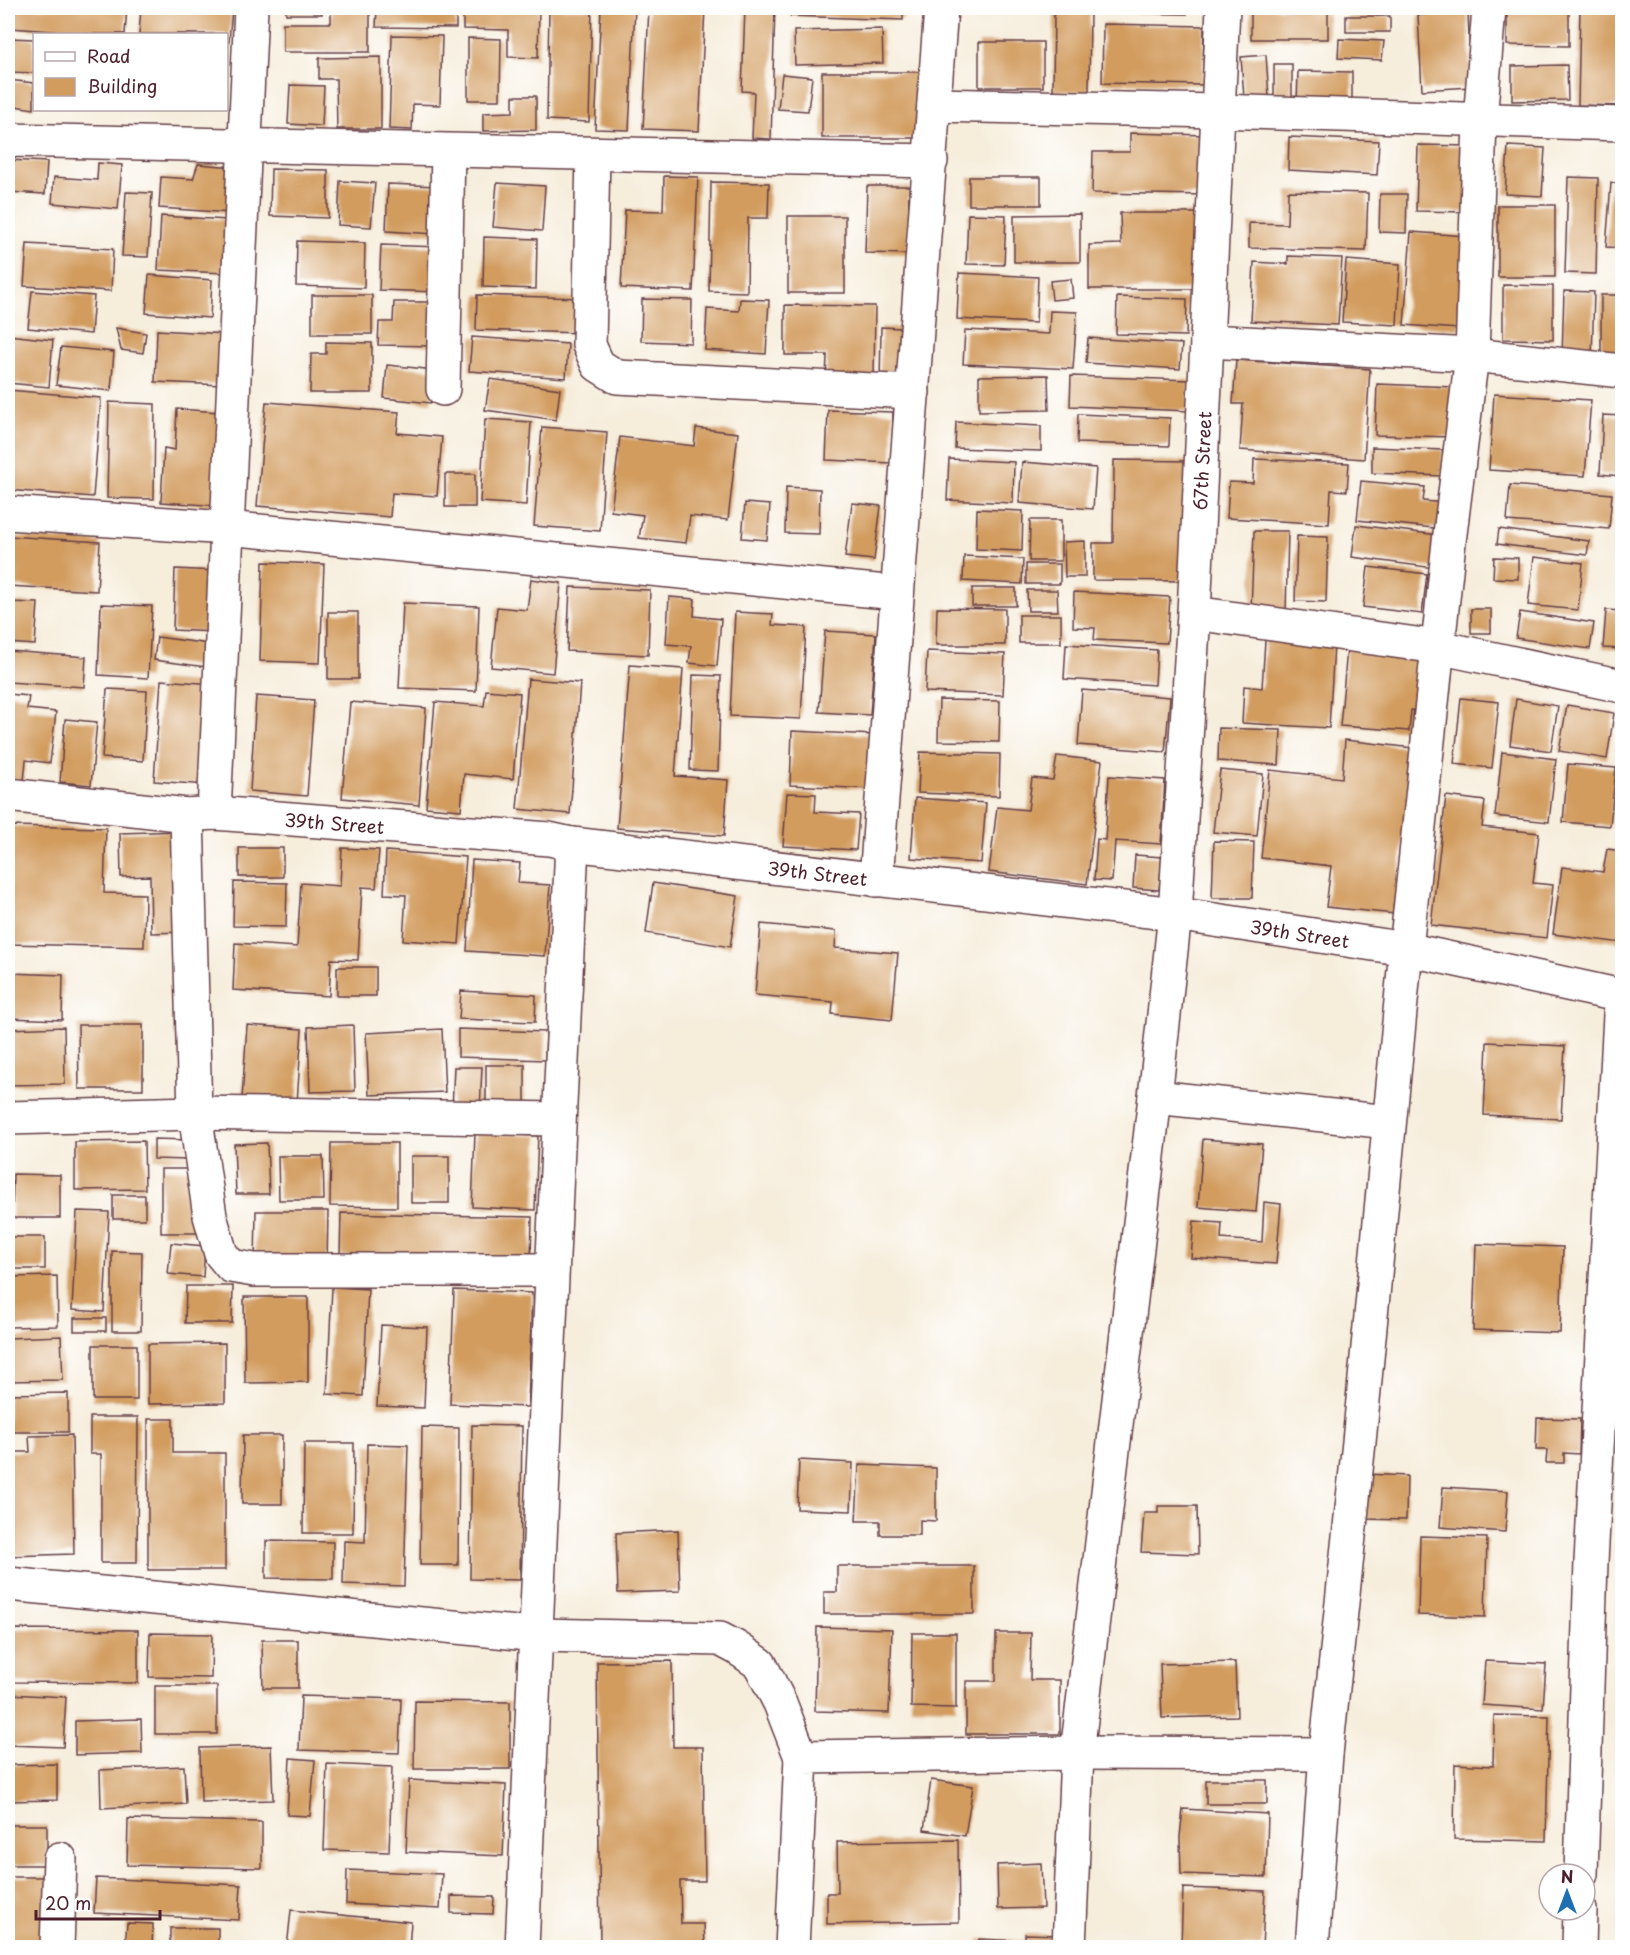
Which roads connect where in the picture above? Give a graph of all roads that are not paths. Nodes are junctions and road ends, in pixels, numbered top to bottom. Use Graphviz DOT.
graph roads {
  1 [pos="250,8"];
  2 [pos="941,8"];
  3 [pos="1223,8"];
  4 [pos="1489,8"];
  5 [pos="934,105"];
  6 [pos="1217,111"];
  7 [pos="1480,121"];
  8 [pos="1623,124"];
  9 [pos="8,140"];
  10 [pos="244,146"];
  11 [pos="448,151"];
  12 [pos="593,154"];
  13 [pos="931,161"];
  14 [pos="1207,341"];
  15 [pos="1472,355"];
  16 [pos="1623,371"];
  17 [pos="443,389"];
  18 [pos="913,392"];
  19 [pos="8,513"];
  20 [pos="227,528"];
  21 [pos="897,593"];
  22 [pos="1194,613"];
  23 [pos="1438,647"];
  24 [pos="1623,686"];
  25 [pos="8,795"];
  26 [pos="201,814"];
  27 [pos="572,844"];
  28 [pos="876,880"];
  29 [pos="1175,914"];
  30 [pos="1406,949"];
  31 [pos="1622,996"];
  32 [pos="1155,1098"];
  33 [pos="195,1113"];
  34 [pos="8,1118"];
  35 [pos="557,1119"];
  36 [pos="1389,1122"];
  37 [pos="552,1270"];
  38 [pos="8,1584"];
  39 [pos="538,1635"];
  40 [pos="1077,1753"];
  41 [pos="1326,1754"];
  42 [pos="801,1757"];
  43 [pos="60,1859"];
  44 [pos="1581,1862"];
  45 [pos="1580,1922"];
  46 [pos="57,1947"];
  47 [pos="522,1947"];
  48 [pos="792,1947"];
  49 [pos="1070,1947"];
  50 [pos="1312,1947"];
  51 [pos="1579,1947"];
  1 -- 10 [label="street"];
  2 -- 5 [label="street"];
  3 -- 6 [label="street, 67th Street"];
  4 -- 7 [label="street"];
  5 -- 6 [label="street"];
  5 -- 13 [label="street"];
  6 -- 7 [label="street"];
  6 -- 14 [label="street, 67th Street"];
  7 -- 8 [label="street"];
  7 -- 15 [label="street"];
  9 -- 10 [label="street"];
  10 -- 11 [label="street"];
  10 -- 20 [label="street"];
  11 -- 12 [label="street"];
  11 -- 17 [label="street"];
  12 -- 13 [label="street"];
  12 -- 18 [label="street"];
  13 -- 18 [label="street"];
  14 -- 15 [label="street"];
  14 -- 22 [label="street, 67th Street"];
  15 -- 16 [label="street"];
  15 -- 23 [label="street"];
  18 -- 21 [label="street"];
  19 -- 20 [label="street"];
  20 -- 21 [label="street"];
  20 -- 26 [label="street"];
  21 -- 28 [label="street"];
  22 -- 23 [label="street"];
  22 -- 29 [label="street, 67th Street"];
  23 -- 24 [label="street"];
  23 -- 30 [label="street"];
  25 -- 26 [label="street, 39th Street"];
  26 -- 27 [label="street, 39th Street"];
  26 -- 33 [label="street"];
  27 -- 28 [label="street, 39th Street"];
  27 -- 35 [label="street"];
  28 -- 29 [label="street, 39th Street"];
  29 -- 30 [label="street, 39th Street"];
  29 -- 32 [label="street, 67th Street"];
  30 -- 31 [label="street, 39th Street"];
  30 -- 36 [label="street"];
  31 -- 44 [label="street"];
  32 -- 36 [label="street"];
  32 -- 40 [label="street, 67th Street"];
  33 -- 34 [label="street"];
  33 -- 35 [label="street"];
  33 -- 37 [label="street"];
  35 -- 37 [label="street"];
  36 -- 41 [label="street"];
  37 -- 39 [label="street"];
  38 -- 39 [label="street"];
  39 -- 42 [label="street"];
  39 -- 47 [label="street"];
  40 -- 41 [label="street"];
  40 -- 42 [label="street"];
  40 -- 49 [label="street, 67th Street"];
  41 -- 50 [label="street"];
  42 -- 48 [label="street"];
  43 -- 46 [label="street"];
  45 -- 51 [label="street"];
}
